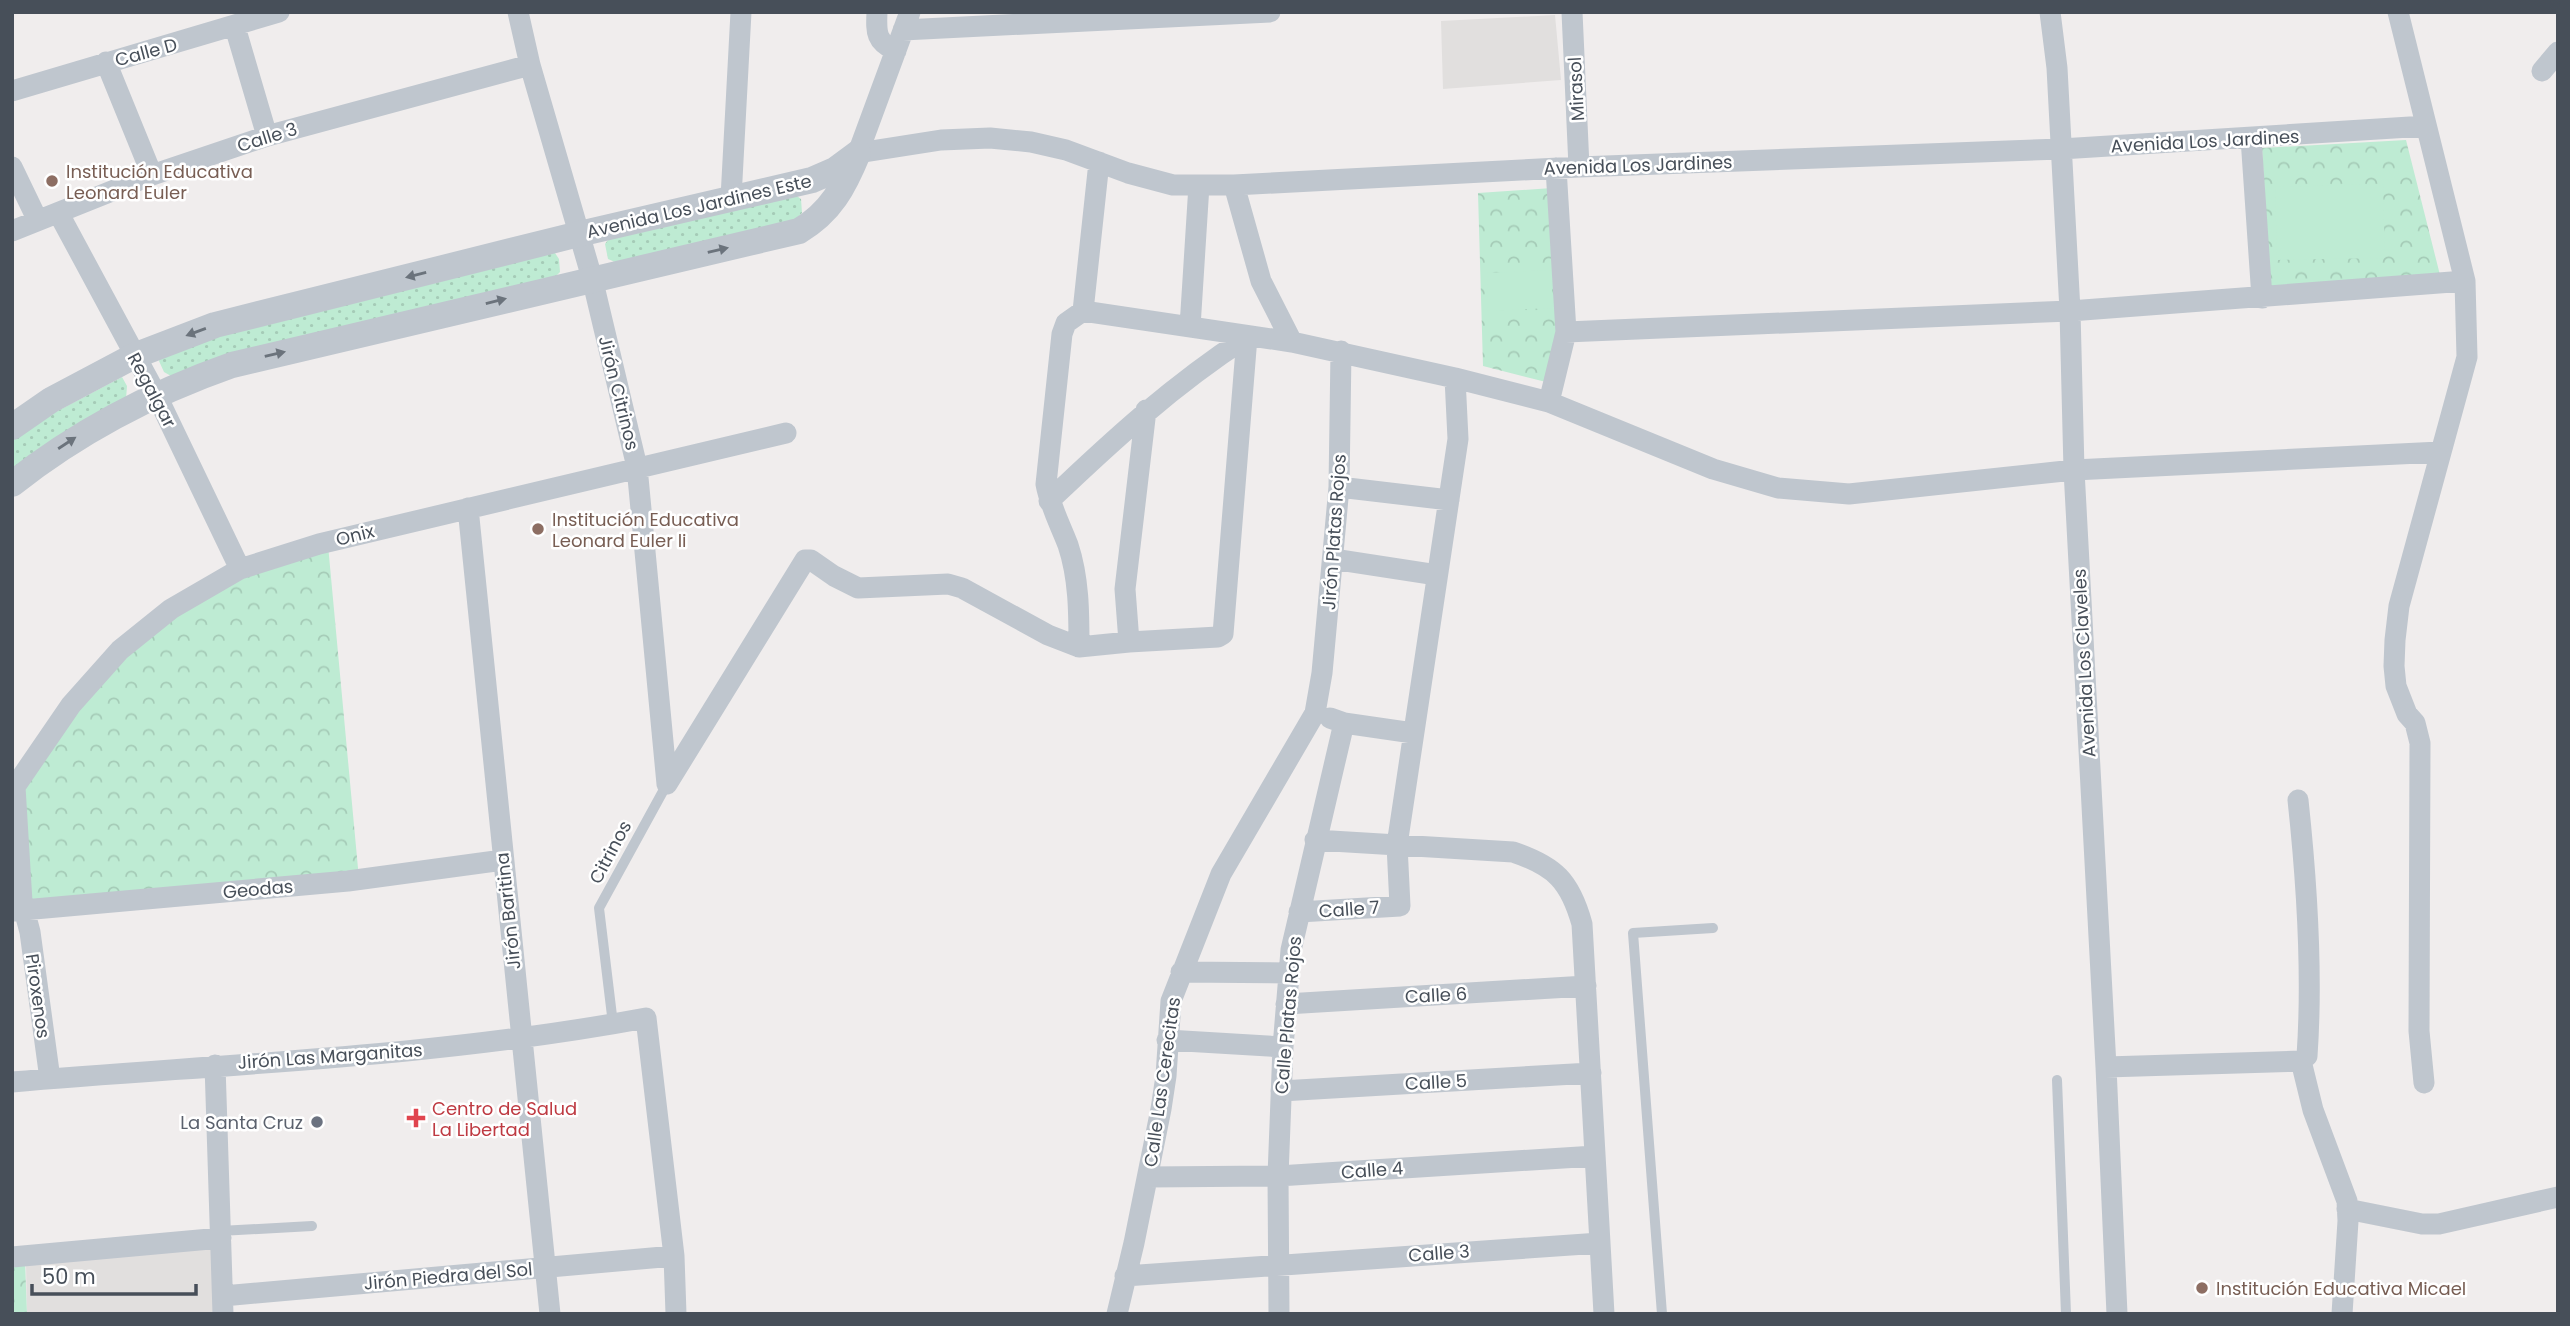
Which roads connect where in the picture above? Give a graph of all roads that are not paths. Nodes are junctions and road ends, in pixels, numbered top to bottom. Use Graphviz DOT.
graph roads {
  1 [pos="279,12"];
  2 [pos="518,12"];
  3 [pos="741,12"];
  4 [pos="877,12"];
  5 [pos="1270,12"];
  6 [pos="1572,12"];
  7 [pos="2050,12"];
  8 [pos="2398,12"];
  9 [pos="907,21"];
  10 [pos="235,27"];
  11 [pos="896,51"];
  12 [pos="2558,52"];
  13 [pos="106,62"];
  14 [pos="530,65"];
  15 [pos="2542,71"];
  16 [pos="12,91"];
  17 [pos="2426,126"];
  18 [pos="267,135"];
  19 [pos="2250,138"];
  20 [pos="2061,149"];
  21 [pos="858,153"];
  22 [pos="1099,162"];
  23 [pos="12,167"];
  24 [pos="1580,167"];
  25 [pos="1556,168"];
  26 [pos="152,175"];
  27 [pos="1199,185"];
  28 [pos="1234,185"];
  29 [pos="731,198"];
  30 [pos="59,214"];
  31 [pos="37,219"];
  32 [pos="12,231"];
  33 [pos="579,234"];
  34 [pos="592,278"];
  35 [pos="2465,281"];
  36 [pos="2262,298"];
  37 [pos="1083,311"];
  38 [pos="2070,311"];
  39 [pos="1190,327"];
  40 [pos="1566,332"];
  41 [pos="1247,337"];
  42 [pos="1292,342"];
  43 [pos="1341,351"];
  44 [pos="134,356"];
  45 [pos="1455,378"];
  46 [pos="156,394"];
  47 [pos="1549,402"];
  48 [pos="1146,411"];
  49 [pos="12,427"];
  50 [pos="786,433"];
  51 [pos="2440,452"];
  52 [pos="637,467"];
  53 [pos="2074,470"];
  54 [pos="12,484"];
  55 [pos="1339,487"];
  56 [pos="1449,500"];
  57 [pos="1049,501"];
  58 [pos="468,508"];
  59 [pos="1333,559"];
  60 [pos="240,569"];
  61 [pos="1437,575"];
  62 [pos="1129,642"];
  63 [pos="1079,647"];
  64 [pos="1315,713"];
  65 [pos="1344,723"];
  66 [pos="1413,733"];
  67 [pos="667,784"];
  68 [pos="13,789"];
  69 [pos="2298,800"];
  70 [pos="1315,840"];
  71 [pos="1397,845"];
  72 [pos="503,860"];
  73 [pos="18,910"];
  74 [pos="1299,912"];
  75 [pos="1713,928"];
  76 [pos="1181,972"];
  77 [pos="1289,973"];
  78 [pos="1586,986"];
  79 [pos="1286,1004"];
  80 [pos="613,1024"];
  81 [pos="522,1039"];
  82 [pos="1167,1040"];
  83 [pos="1283,1047"];
  84 [pos="2301,1061"];
  85 [pos="215,1065"];
  86 [pos="2106,1067"];
  87 [pos="1591,1073"];
  88 [pos="50,1079"];
  89 [pos="2057,1080"];
  90 [pos="12,1082"];
  91 [pos="2424,1083"];
  92 [pos="1281,1091"];
  93 [pos="1595,1156"];
  94 [pos="1278,1176"];
  95 [pos="1148,1177"];
  96 [pos="2558,1197"];
  97 [pos="2347,1209"];
  98 [pos="312,1226"];
  99 [pos="221,1235"];
  100 [pos="1600,1242"];
  101 [pos="674,1256"];
  102 [pos="12,1257"];
  103 [pos="1278,1264"];
  104 [pos="547,1267"];
  105 [pos="1125,1276"];
  106 [pos="223,1305"];
  107 [pos="550,1314"];
  108 [pos="676,1314"];
  109 [pos="1117,1314"];
  110 [pos="1279,1314"];
  111 [pos="1604,1314"];
  112 [pos="1662,1314"];
  113 [pos="2066,1314"];
  114 [pos="2117,1314"];
  115 [pos="2342,1314"];
  1 -- 10 [label="street, Calle D"];
  2 -- 14 [label="street, Jirón Citrinos"];
  3 -- 29 [label="street"];
  4 -- 11 [label="street"];
  5 -- 9 [label="street"];
  6 -- 24 [label="street, Mirasol"];
  7 -- 20 [label="street, Avenida Los Claveles"];
  8 -- 17 [label="street"];
  9 -- 11 [label="street"];
  10 -- 13 [label="street, Calle D"];
  10 -- 18 [label="street"];
  11 -- 21 [label="street"];
  12 -- 15 [label="street"];
  13 -- 16 [label="street, Calle D"];
  13 -- 26 [label="street"];
  14 -- 18 [label="street, Calle 3"];
  14 -- 33 [label="street, Jirón Citrinos"];
  17 -- 19 [label="street, Avenida Los Jardines"];
  17 -- 35 [label="street"];
  18 -- 26 [label="street, Calle 3"];
  19 -- 20 [label="street, Avenida Los Jardines"];
  19 -- 36 [label="street"];
  20 -- 24 [label="street, Avenida Los Jardines"];
  20 -- 38 [label="street, Avenida Los Claveles"];
  21 -- 22 [label="street, Avenida Los Jardines"];
  21 -- 29 [label="street, Avenida Los Jardines Este"];
  34 -- 21 [label="street, Avenida Los Jardines Este, one-way"];
  22 -- 27 [label="street, Avenida Los Jardines"];
  22 -- 37 [label="street"];
  23 -- 31 [label="street"];
  24 -- 25 [label="street, Avenida Los Jardines"];
  25 -- 28 [label="street, Avenida Los Jardines"];
  25 -- 40 [label="street"];
  26 -- 30 [label="street, Calle 3"];
  27 -- 28 [label="street, Avenida Los Jardines"];
  27 -- 39 [label="street"];
  28 -- 42 [label="street"];
  29 -- 33 [label="street, Avenida Los Jardines Este"];
  30 -- 31 [label="street, Calle 3"];
  30 -- 44 [label="street, Regalgar"];
  31 -- 32 [label="street, Calle 3"];
  33 -- 34 [label="street, Jirón Citrinos"];
  33 -- 44 [label="street, Avenida Los Jardines Este, one-way"];
  46 -- 34 [label="street, Avenida Los Jardines Este, one-way"];
  34 -- 52 [label="street, Jirón Citrinos"];
  35 -- 36 [label="street"];
  35 -- 51 [label="street"];
  36 -- 38 [label="street"];
  37 -- 39 [label="street"];
  37 -- 57 [label="street"];
  38 -- 40 [label="street"];
  38 -- 53 [label="street, Avenida Los Claveles"];
  39 -- 41 [label="street"];
  40 -- 47 [label="street"];
  41 -- 42 [label="street"];
  41 -- 48 [label="street"];
  41 -- 62 [label="street"];
  42 -- 43 [label="street"];
  43 -- 45 [label="street"];
  43 -- 55 [label="street, Jirón Platas Rojos"];
  44 -- 46 [label="street, Regalgar"];
  44 -- 49 [label="street, Avenida Los Jardines Este"];
  45 -- 47 [label="street"];
  45 -- 56 [label="street"];
  54 -- 46 [label="street, Avenida Los Jardines Este, one-way"];
  46 -- 60 [label="street, Regalgar"];
  47 -- 53 [label="street"];
  48 -- 57 [label="street"];
  48 -- 62 [label="street"];
  50 -- 52 [label="street, Onix"];
  51 -- 53 [label="street"];
  51 -- 91 [label="street"];
  52 -- 58 [label="street, Onix"];
  52 -- 67 [label="street, Jirón Citrinos"];
  53 -- 86 [label="street, Avenida Los Claveles"];
  55 -- 56 [label="street"];
  55 -- 59 [label="street, Jirón Platas Rojos"];
  56 -- 61 [label="street"];
  57 -- 63 [label="street"];
  58 -- 60 [label="street, Onix"];
  58 -- 72 [label="street, Jirón Baritina"];
  59 -- 61 [label="street"];
  59 -- 64 [label="street, Jirón Platas Rojos"];
  60 -- 68 [label="street, Onix"];
  61 -- 66 [label="street"];
  62 -- 63 [label="street"];
  63 -- 67 [label="street"];
  64 -- 65 [label="street"];
  64 -- 76 [label="street, Calle Las Cerecitas"];
  65 -- 66 [label="street"];
  65 -- 70 [label="street, Calle Platas Rojos"];
  66 -- 71 [label="street"];
  67 -- 80 [label="lane, Citrinos"];
  68 -- 73 [label="street, Piroxenos"];
  69 -- 84 [label="street"];
  70 -- 71 [label="street"];
  70 -- 74 [label="street, Calle Platas Rojos"];
  71 -- 74 [label="street, Calle 7"];
  71 -- 78 [label="street"];
  72 -- 73 [label="street, Geodas"];
  72 -- 81 [label="street, Jirón Baritina"];
  73 -- 88 [label="street, Piroxenos"];
  74 -- 77 [label="street, Calle Platas Rojos"];
  75 -- 112 [label="lane"];
  76 -- 77 [label="street"];
  76 -- 82 [label="street, Calle Las Cerecitas"];
  77 -- 79 [label="street, Calle Platas Rojos"];
  78 -- 79 [label="street, Calle 6"];
  78 -- 87 [label="street"];
  79 -- 83 [label="street, Calle Platas Rojos"];
  80 -- 81 [label="street, Jirón Las Marganitas"];
  80 -- 101 [label="street, Jirón Las Marganitas"];
  81 -- 85 [label="street, Jirón Las Marganitas"];
  81 -- 104 [label="street, Jirón Baritina"];
  82 -- 83 [label="street"];
  82 -- 95 [label="street, Calle Las Cerecitas"];
  83 -- 92 [label="street, Calle Platas Rojos"];
  84 -- 86 [label="street"];
  84 -- 97 [label="street"];
  85 -- 88 [label="street, Jirón Las Marganitas"];
  85 -- 99 [label="street"];
  86 -- 114 [label="street, Avenida Los Claveles"];
  87 -- 92 [label="street, Calle 5"];
  87 -- 93 [label="street"];
  88 -- 90 [label="street, Jirón Las Marganitas"];
  89 -- 113 [label="lane"];
  92 -- 94 [label="street, Calle Platas Rojos"];
  93 -- 94 [label="street, Calle 4"];
  93 -- 100 [label="street"];
  94 -- 95 [label="street, Calle 4"];
  94 -- 103 [label="street, Calle Platas Rojos"];
  95 -- 105 [label="street, Calle Las Cerecitas"];
  96 -- 97 [label="street"];
  97 -- 115 [label="street"];
  98 -- 99 [label="lane"];
  99 -- 102 [label="street"];
  99 -- 106 [label="street"];
  100 -- 103 [label="street, Calle 3"];
  100 -- 111 [label="street"];
  101 -- 104 [label="street, Jirón Piedra del Sol"];
  101 -- 108 [label="street"];
  103 -- 105 [label="street, Calle 3"];
  103 -- 110 [label="street, Calle Platas Rojos"];
  104 -- 106 [label="street, Jirón Piedra del Sol"];
  104 -- 107 [label="street, Jirón Baritina"];
  105 -- 109 [label="street, Calle Las Cerecitas"];
}
